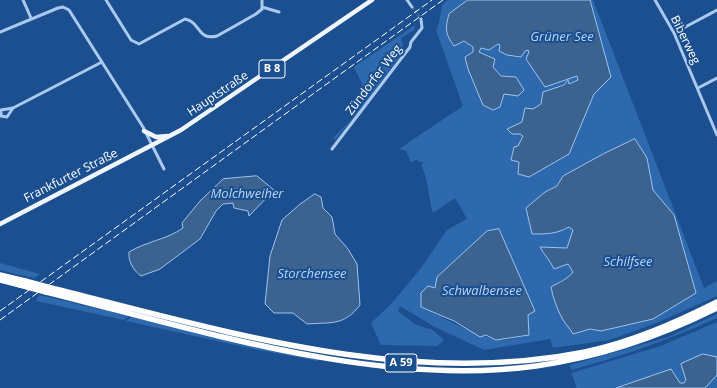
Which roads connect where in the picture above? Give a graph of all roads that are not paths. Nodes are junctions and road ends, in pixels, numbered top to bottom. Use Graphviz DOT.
graph roads {
  1 [pos="23,0"];
  2 [pos="106,0"];
  3 [pos="262,0"];
  4 [pos="372,0"];
  5 [pos="406,0"];
  6 [pos="655,0"];
  7 [pos="262,7"];
  8 [pos="412,7"];
  9 [pos="717,10"];
  10 [pos="279,12"];
  11 [pos="31,18"];
  12 [pos="421,19"];
  13 [pos="0,32"];
  14 [pos="674,33"];
  15 [pos="102,62"];
  16 [pos="717,78"];
  17 [pos="698,88"];
  18 [pos="13,108"];
  19 [pos="144,131"];
  20 [pos="717,135"];
  21 [pos="170,136"];
  22 [pos="152,145"];
  23 [pos="332,149"];
  24 [pos="164,169"];
  25 [pos="0,224"];
  26 [pos="0,275"];
  27 [pos="0,280"];
  28 [pos="0,285"];
  29 [pos="18,286"];
  30 [pos="717,302"];
  31 [pos="717,308"];
  1 -- 11 [label="street"];
  2 -- 7 [label="street"];
  3 -- 7 [label="street"];
  4 -- 21 [label="main road, Hauptstraße / B 8"];
  5 -- 8 [label="street"];
  6 -- 14 [label="street, Biberweg"];
  7 -- 10 [label="street"];
  9 -- 14 [label="street"];
  11 -- 13 [label="street"];
  11 -- 15 [label="street"];
  12 -- 23 [label="street, Zündorfer Weg"];
  14 -- 17 [label="street, Biberweg"];
  15 -- 18 [label="street"];
  15 -- 19 [label="street"];
  16 -- 17 [label="street"];
  17 -- 20 [label="street, Biberweg"];
  19 -- 21 [label="main road"];
  19 -- 22 [label="street"];
  21 -- 22 [label="main road, Hauptstraße / B 8"];
  22 -- 24 [label="street"];
  22 -- 25 [label="main road, Frankfurter Straße / B 8"];
  26 -- 30 [label="highway, A 59, bridge"];
  27 -- 29 [label="highway, A 59"];
  28 -- 29 [label="highway, A 59"];
  29 -- 31 [label="highway, A 59, bridge"];
}
